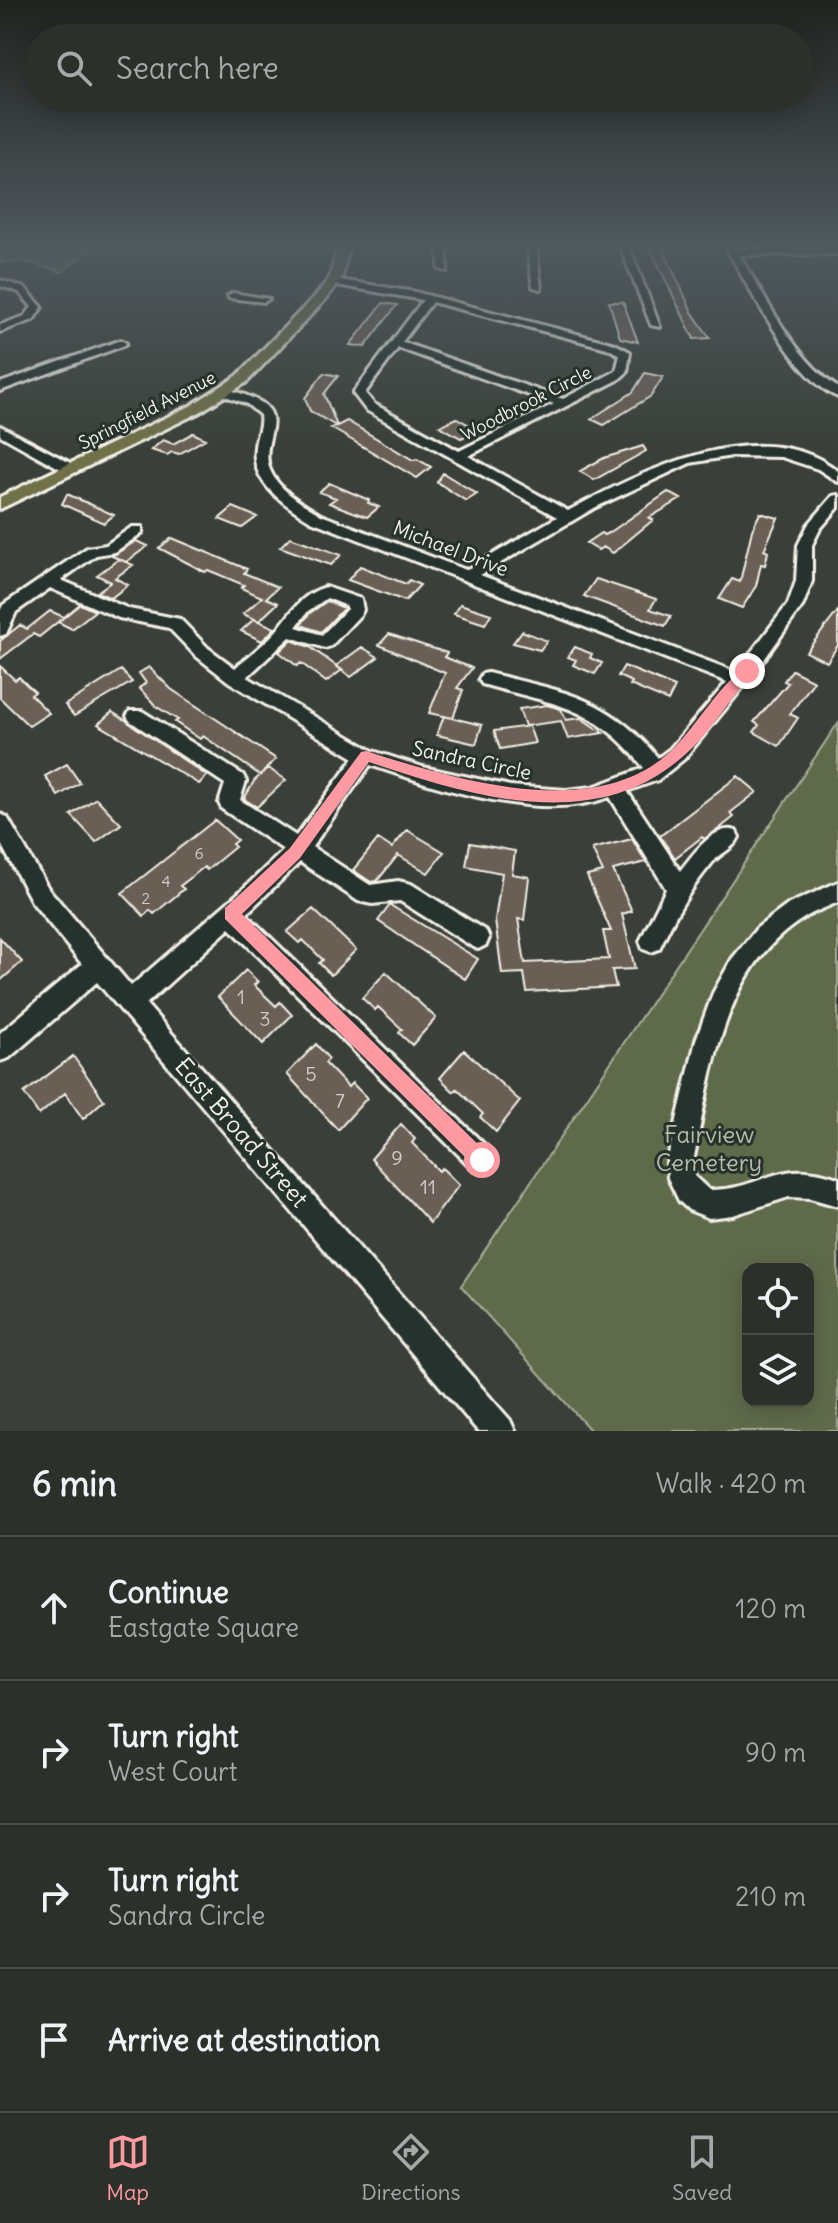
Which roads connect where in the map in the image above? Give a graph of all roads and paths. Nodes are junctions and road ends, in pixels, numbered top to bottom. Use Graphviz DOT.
graph roads {
  1 [pos="33,313"];
  2 [pos="305,313"];
  3 [pos="419,313"];
  4 [pos="481,313"];
  5 [pos="651,313"];
  6 [pos="772,313"];
  7 [pos="656,325"];
  8 [pos="0,329"];
  9 [pos="121,343"];
  10 [pos="396,344"];
  11 [pos="0,387"];
  12 [pos="224,392"];
  13 [pos="838,393"];
  14 [pos="564,403"];
  15 [pos="0,430"];
  16 [pos="459,456"];
  17 [pos="71,469"];
  18 [pos="838,478"];
  19 [pos="838,499"];
  20 [pos="0,504"];
  21 [pos="568,517"];
  22 [pos="137,530"];
  23 [pos="467,576"];
  24 [pos="49,581"];
  25 [pos="0,630"];
  26 [pos="287,630"];
  27 [pos="235,678"];
  28 [pos="488,679"];
  29 [pos="739,680"];
  30 [pos="136,716"];
  31 [pos="366,756"];
  32 [pos="656,769"];
  33 [pos="615,788"];
  34 [pos="0,823"];
  35 [pos="729,837"];
  36 [pos="298,849"];
  37 [pos="677,890"];
  38 [pos="838,892"];
  39 [pos="231,914"];
  40 [pos="478,938"];
  41 [pos="651,941"];
  42 [pos="98,966"];
  43 [pos="130,1002"];
  44 [pos="0,1049"];
  45 [pos="482,1160"];
  46 [pos="838,1192"];
  47 [pos="499,1431"];
  1 -- 8 [label="street"];
  2 -- 12 [label="main road, Springfield Avenue"];
  3 -- 10 [label="street, Woodbrook Circle"];
  4 -- 14 [label="street, Woodbrook Circle"];
  5 -- 7 [label="street"];
  6 -- 13 [label="street"];
  9 -- 11 [label="street"];
  10 -- 14 [label="street"];
  10 -- 16 [label="street, Woodbrook Circle"];
  12 -- 17 [label="main road, Springfield Avenue"];
  12 -- 23 [label="street, Michael Drive"];
  14 -- 16 [label="street, Woodbrook Circle"];
  15 -- 17 [label="street"];
  16 -- 21 [label="street, Woodbrook Circle"];
  17 -- 20 [label="main road, Springfield Avenue"];
  18 -- 21 [label="street"];
  19 -- 29 [label="street, Sandra Circle"];
  21 -- 23 [label="street"];
  22 -- 24 [label="street"];
  23 -- 29 [label="street, Michael Drive"];
  24 -- 25 [label="street"];
  24 -- 27 [label="street, Sandra Circle"];
  26 -- 27 [label="street"];
  27 -- 31 [label="street, Sandra Circle"];
  28 -- 32 [label="street"];
  29 -- 32 [label="street, Sandra Circle"];
  30 -- 36 [label="street"];
  31 -- 33 [label="street, Sandra Circle"];
  31 -- 36 [label="street"];
  32 -- 33 [label="street, Sandra Circle"];
  33 -- 37 [label="street"];
  34 -- 42 [label="street, East Broad Street"];
  35 -- 37 [label="street"];
  36 -- 39 [label="street"];
  36 -- 40 [label="street"];
  37 -- 41 [label="street"];
  38 -- 46 [label="street"];
  39 -- 43 [label="street"];
  39 -- 45 [label="street"];
  42 -- 43 [label="street, East Broad Street"];
  42 -- 44 [label="street"];
  43 -- 47 [label="street, East Broad Street"];
}
